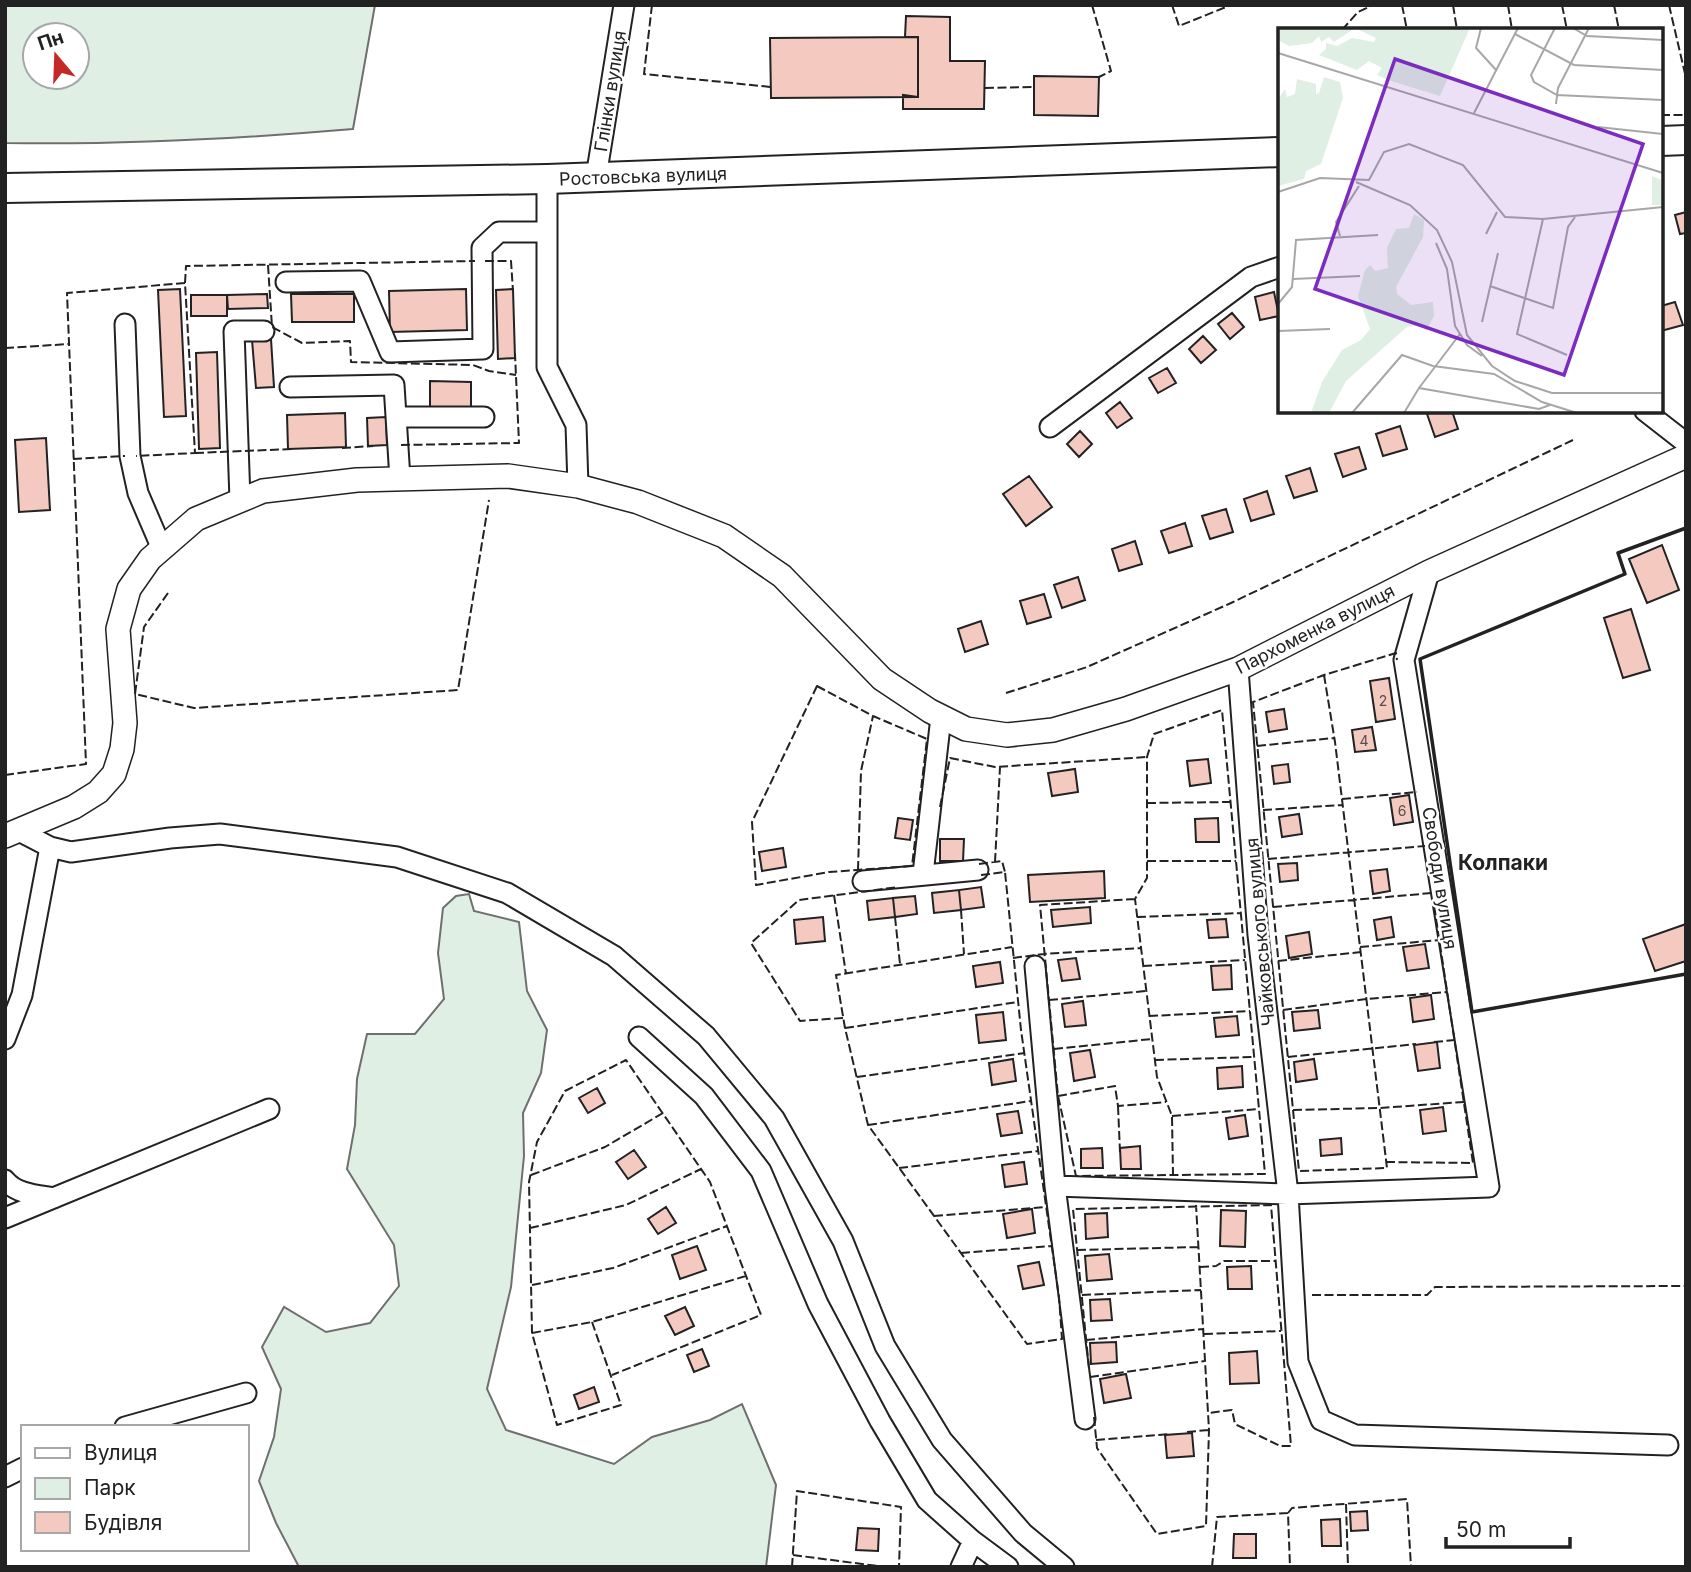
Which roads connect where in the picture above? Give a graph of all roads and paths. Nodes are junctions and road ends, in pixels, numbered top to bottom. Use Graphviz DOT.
graph roads {
  1 [pos="624,5"];
  2 [pos="1686,140"];
  3 [pos="1663,141"];
  4 [pos="1278,152"];
  5 [pos="596,177"];
  6 [pos="547,179"];
  7 [pos="5,188"];
  8 [pos="547,232"];
  9 [pos="1278,268"];
  10 [pos="286,282"];
  11 [pos="125,324"];
  12 [pos="264,331"];
  13 [pos="290,387"];
  14 [pos="1648,413"];
  15 [pos="396,417"];
  16 [pos="484,417"];
  17 [pos="1050,427"];
  18 [pos="1686,443"];
  19 [pos="1686,456"];
  20 [pos="400,479"];
  21 [pos="578,486"];
  22 [pos="240,500"];
  23 [pos="162,549"];
  24 [pos="1429,572"];
  25 [pos="1238,669"];
  26 [pos="936,714"];
  27 [pos="12,834"];
  28 [pos="50,847"];
  29 [pos="978,870"];
  30 [pos="923,874"];
  31 [pos="863,881"];
  32 [pos="1035,966"];
  33 [pos="639,1037"];
  34 [pos="5,1039"];
  35 [pos="269,1109"];
  36 [pos="5,1180"];
  37 [pos="1055,1186"];
  38 [pos="1288,1194"];
  39 [pos="54,1198"];
  40 [pos="5,1218"];
  41 [pos="246,1393"];
  42 [pos="1085,1419"];
  43 [pos="132,1425"];
  44 [pos="1668,1445"];
  45 [pos="21,1469"];
  46 [pos="5,1477"];
  47 [pos="973,1541"];
  48 [pos="961,1567"];
  49 [pos="1008,1567"];
  50 [pos="1064,1567"];
  1 -- 5 [label="street, Глінки вулиця"];
  2 -- 3 [label="highway"];
  4 -- 5 [label="highway, Ростовська вулиця"];
  5 -- 6 [label="highway, Ростовська вулиця"];
  6 -- 7 [label="highway, Ростовська вулиця"];
  6 -- 8 [label="street"];
  8 -- 10 [label="street"];
  8 -- 21 [label="street"];
  9 -- 17 [label="street"];
  11 -- 23 [label="street"];
  12 -- 22 [label="street"];
  13 -- 15 [label="street"];
  14 -- 18 [label="street"];
  15 -- 16 [label="street"];
  15 -- 20 [label="street"];
  19 -- 24 [label="main road, Пархоменка вулиця"];
  20 -- 21 [label="main road, Пархоменка вулиця"];
  20 -- 22 [label="main road, Пархоменка вулиця"];
  21 -- 26 [label="main road, Пархоменка вулиця"];
  22 -- 23 [label="main road, Пархоменка вулиця"];
  23 -- 27 [label="main road, Пархоменка вулиця"];
  24 -- 25 [label="main road, Пархоменка вулиця"];
  24 -- 38 [label="street, Свободи вулиця"];
  25 -- 26 [label="main road, Пархоменка вулиця"];
  25 -- 38 [label="street, Чайковського вулиця"];
  26 -- 30 [label="street"];
  27 -- 28 [label="street"];
  28 -- 34 [label="street"];
  28 -- 50 [label="street"];
  29 -- 30 [label="street"];
  30 -- 31 [label="street"];
  32 -- 37 [label="street"];
  33 -- 47 [label="street"];
  35 -- 39 [label="street"];
  36 -- 39 [label="street"];
  37 -- 38 [label="street"];
  37 -- 42 [label="street"];
  38 -- 44 [label="street, Чайковського вулиця"];
  39 -- 40 [label="street"];
  41 -- 43 [label="street"];
  45 -- 46 [label="street"];
  47 -- 48 [label="street"];
  47 -- 49 [label="street"];
}
